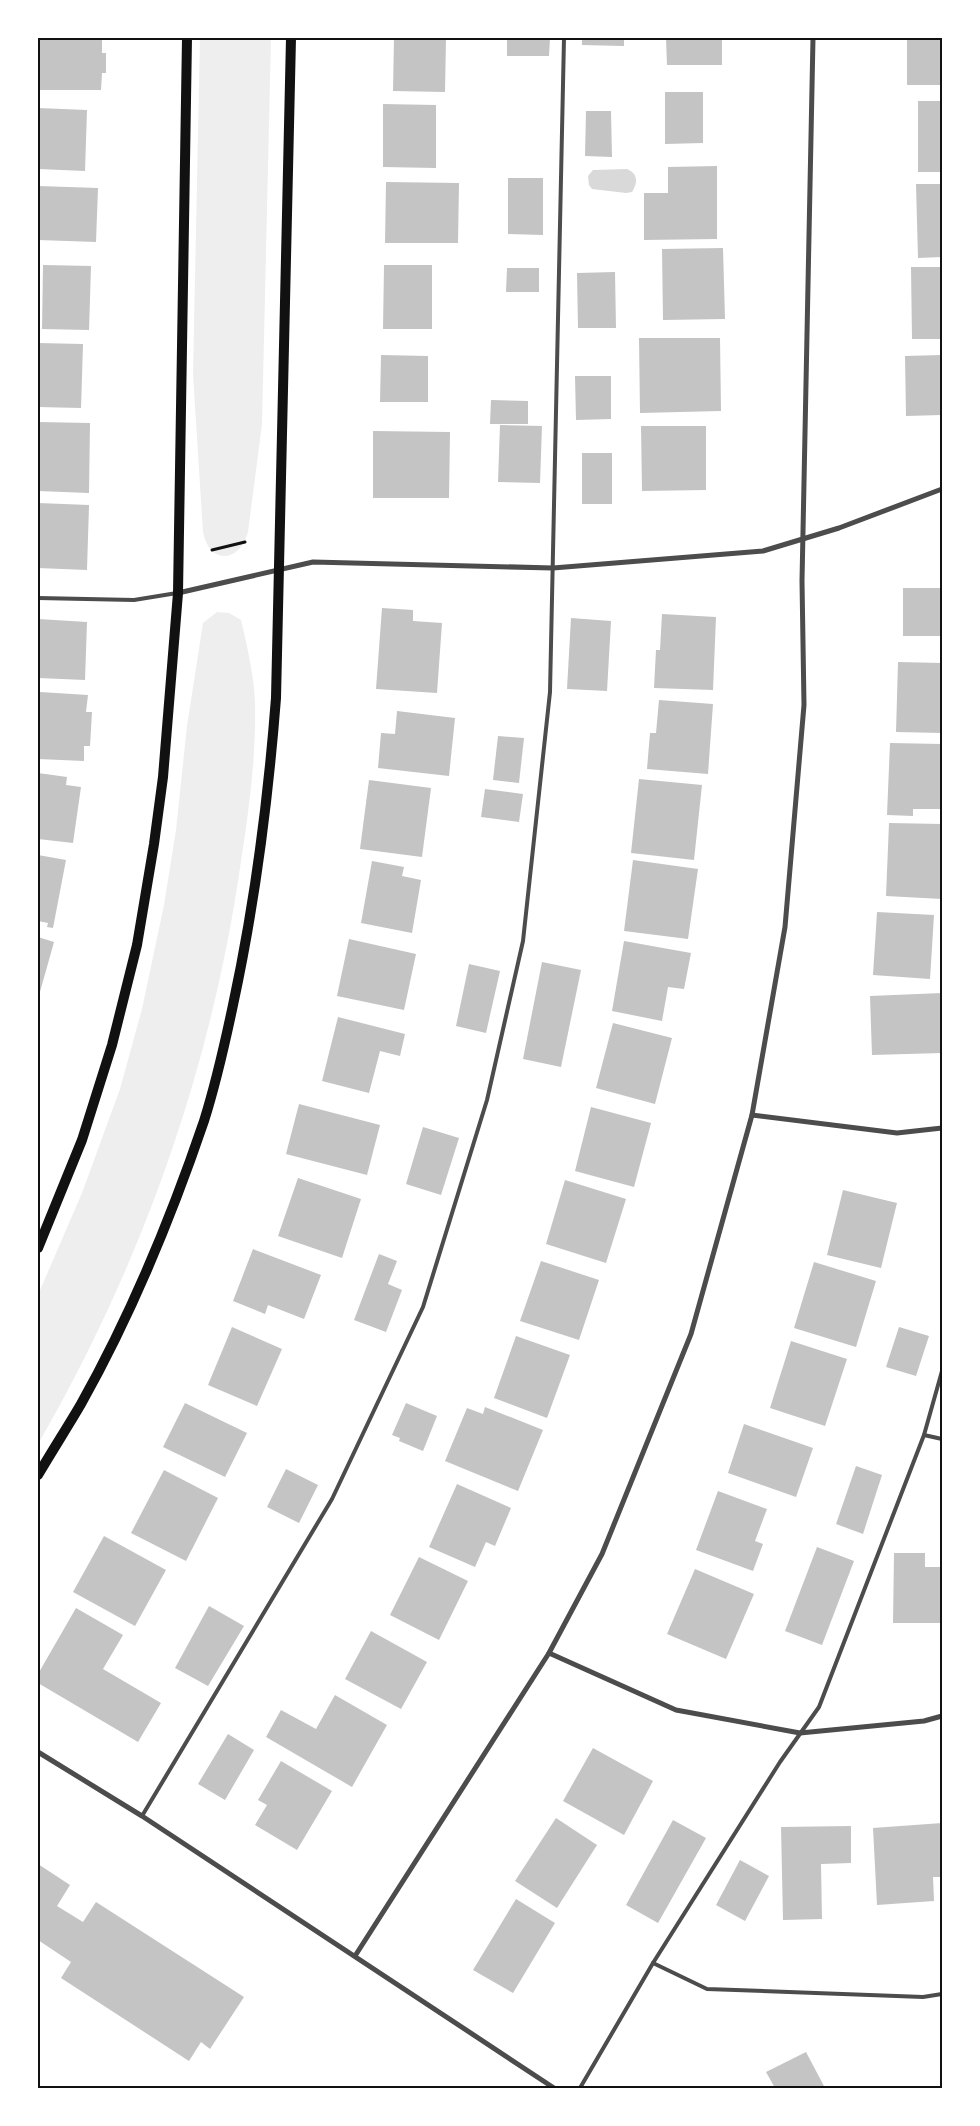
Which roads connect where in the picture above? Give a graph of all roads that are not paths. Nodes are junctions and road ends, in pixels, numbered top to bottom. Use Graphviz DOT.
graph roads {
  1 [pos="187,38"];
  2 [pos="291,38"];
  3 [pos="564,38"];
  4 [pos="814,38"];
  5 [pos="942,489"];
  6 [pos="804,539"];
  7 [pos="552,568"];
  8 [pos="278,570"];
  9 [pos="178,593"];
  10 [pos="38,598"];
  11 [pos="752,1115"];
  12 [pos="942,1128"];
  13 [pos="38,1248"];
  14 [pos="942,1371"];
  15 [pos="924,1435"];
  16 [pos="942,1439"];
  17 [pos="38,1475"];
  18 [pos="549,1653"];
  19 [pos="942,1716"];
  20 [pos="800,1733"];
  21 [pos="38,1752"];
  22 [pos="142,1816"];
  23 [pos="355,1956"];
  24 [pos="653,1963"];
  25 [pos="942,1994"];
  26 [pos="554,2088"];
  27 [pos="580,2088"];
  1 -- 9 [label="main road"];
  2 -- 8 [label="main road"];
  3 -- 7 [label="lane"];
  4 -- 6 [label="street"];
  5 -- 6 [label="street"];
  6 -- 7 [label="street"];
  6 -- 11 [label="street"];
  7 -- 8 [label="street"];
  7 -- 22 [label="lane"];
  8 -- 9 [label="street"];
  8 -- 17 [label="main road"];
  9 -- 10 [label="lane"];
  9 -- 13 [label="main road"];
  11 -- 12 [label="street"];
  11 -- 18 [label="street"];
  14 -- 15 [label="lane"];
  15 -- 16 [label="lane"];
  15 -- 20 [label="lane"];
  18 -- 20 [label="street"];
  18 -- 23 [label="street"];
  19 -- 20 [label="street"];
  20 -- 24 [label="lane"];
  21 -- 22 [label="street"];
  22 -- 23 [label="street"];
  23 -- 26 [label="street"];
  24 -- 25 [label="lane"];
  24 -- 27 [label="lane"];
}
